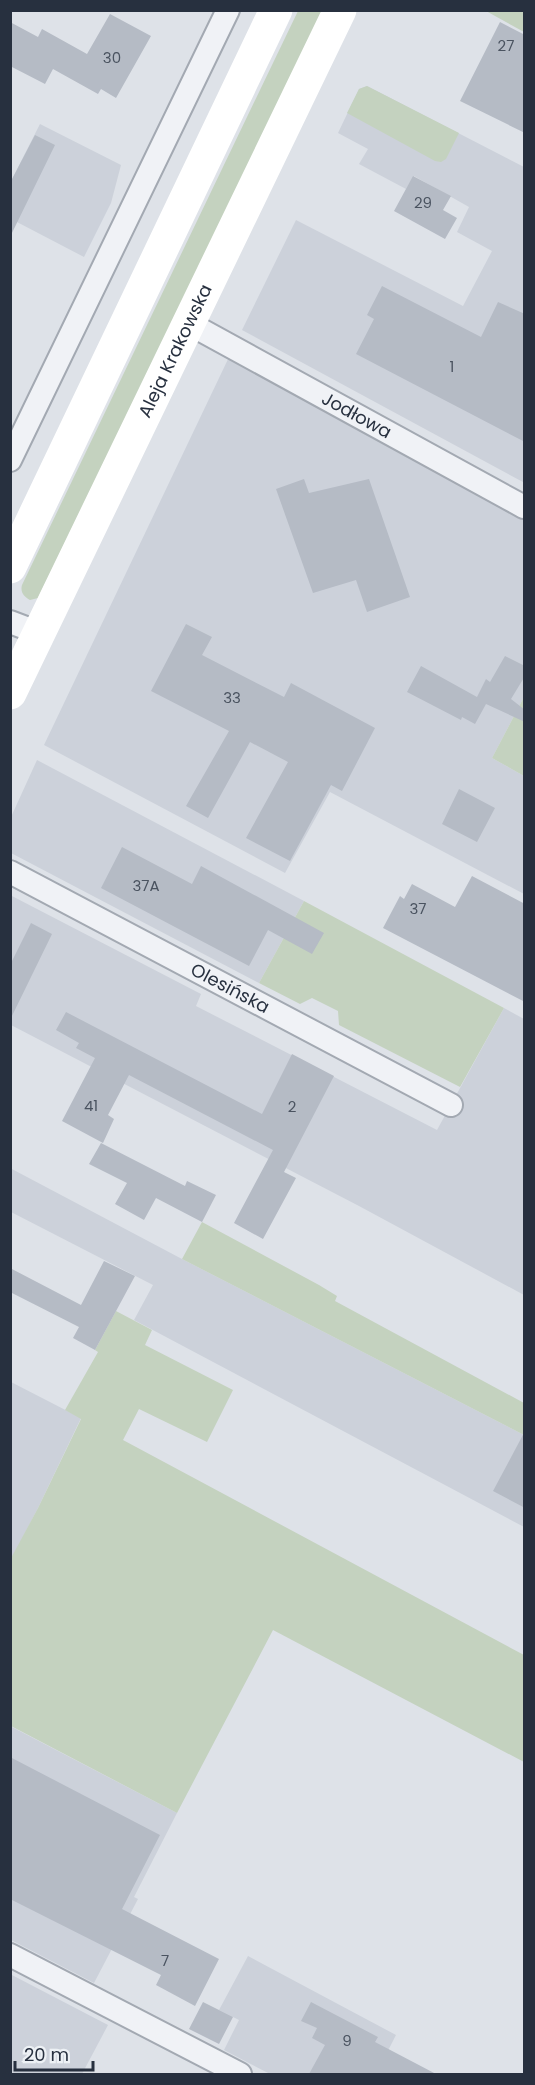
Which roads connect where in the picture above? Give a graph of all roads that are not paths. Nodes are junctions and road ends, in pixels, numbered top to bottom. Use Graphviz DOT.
graph roads {
  1 [pos="228,10"];
  2 [pos="276,10"];
  3 [pos="340,10"];
  4 [pos="190,324"];
  5 [pos="10,460"];
  6 [pos="525,507"];
  7 [pos="10,567"];
  8 [pos="25,627"];
  9 [pos="10,693"];
  10 [pos="10,872"];
  11 [pos="451,1105"];
  12 [pos="10,1955"];
  13 [pos="240,2074"];
  1 -- 5 [label="street"];
  2 -- 7 [label="main road"];
  3 -- 4 [label="main road, Aleja Krakowska"];
  4 -- 6 [label="street, Jodłowa"];
  4 -- 8 [label="main road, Aleja Krakowska"];
  8 -- 9 [label="main road, Aleja Krakowska"];
  10 -- 11 [label="street, Olesińska"];
  12 -- 13 [label="street"];
}
